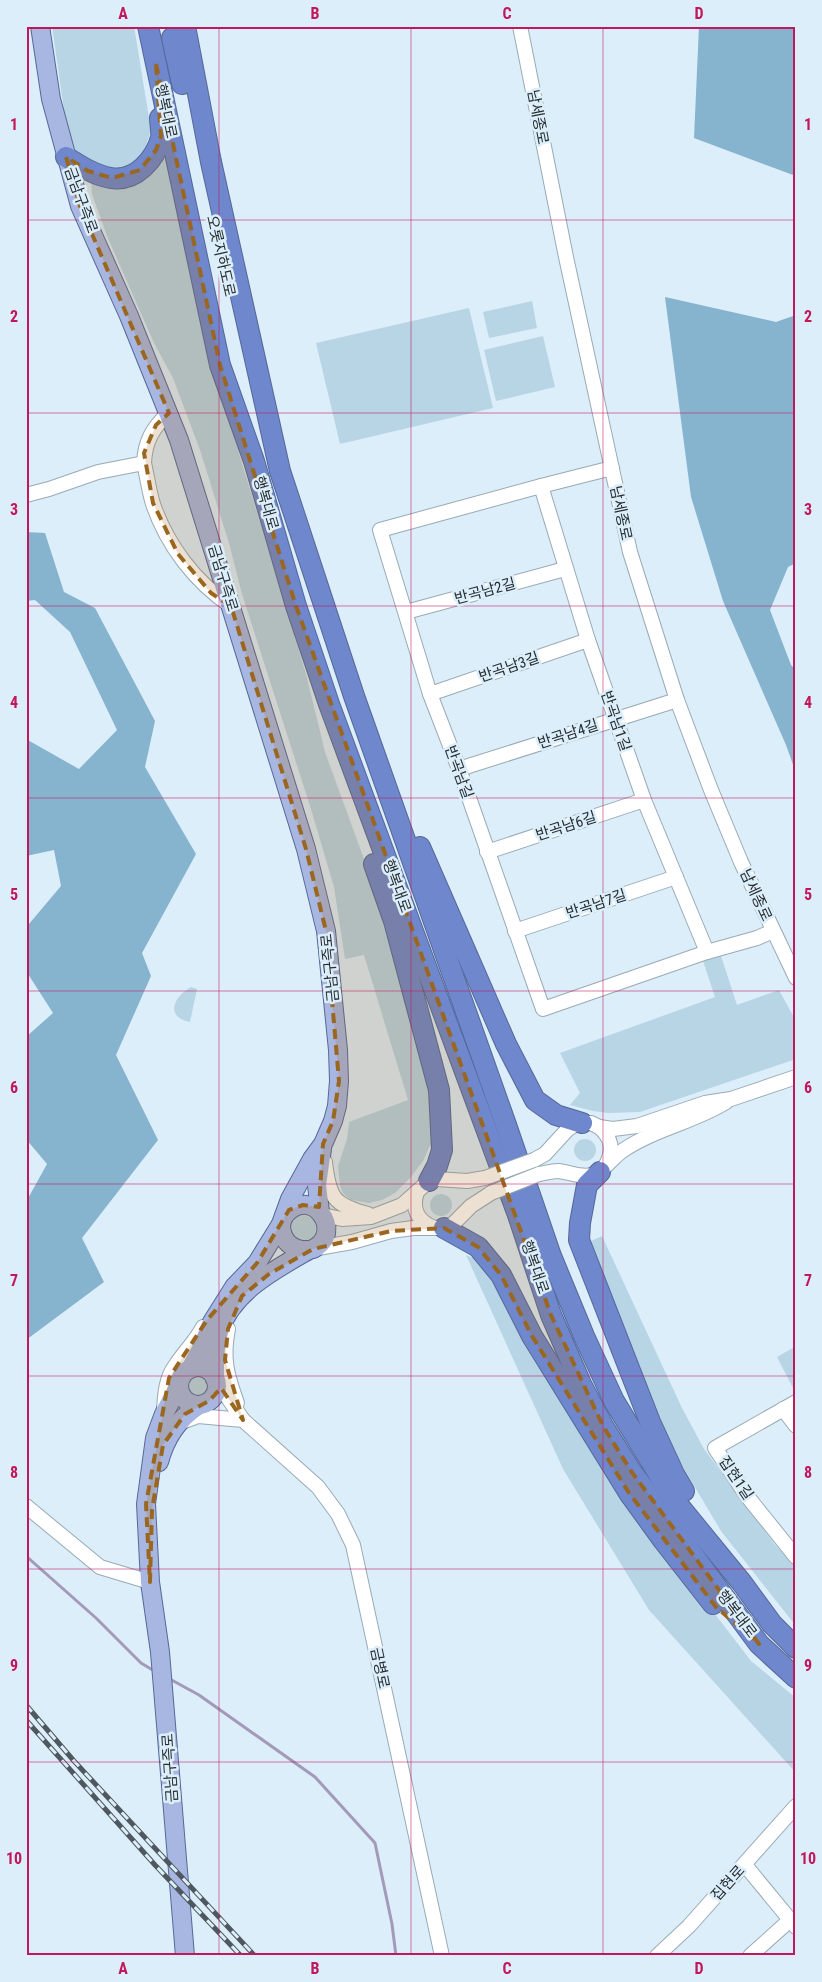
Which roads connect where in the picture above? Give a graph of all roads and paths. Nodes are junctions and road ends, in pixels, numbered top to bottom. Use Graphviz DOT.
graph roads {
  1 [pos="40,26"];
  2 [pos="520,26"];
  3 [pos="166,33"];
  4 [pos="156,64"];
  5 [pos="66,157"];
  6 [pos="169,414"];
  7 [pos="254,461"];
  8 [pos="144,463"];
  9 [pos="612,468"];
  10 [pos="541,486"];
  11 [pos="26,494"];
  12 [pos="565,569"];
  13 [pos="231,606"];
  14 [pos="406,612"];
  15 [pos="588,640"];
  16 [pos="430,694"];
  17 [pos="354,696"];
  18 [pos="677,700"];
  19 [pos="329,704"];
  20 [pos="615,719"];
  21 [pos="459,770"];
  22 [pos="644,800"];
  23 [pos="488,852"];
  24 [pos="676,877"];
  25 [pos="515,931"];
  26 [pos="773,931"];
  27 [pos="706,952"];
  28 [pos="796,978"];
  29 [pos="796,1077"];
  30 [pos="731,1099"];
  31 [pos="590,1125"];
  32 [pos="323,1144"];
  33 [pos="603,1168"];
  34 [pos="423,1187"];
  35 [pos="321,1213"];
  36 [pos="376,1215"];
  37 [pos="283,1220"];
  38 [pos="439,1228"];
  39 [pos="352,1242"];
  40 [pos="311,1249"];
  41 [pos="270,1274"];
  42 [pos="238,1291"];
  43 [pos="190,1369"];
  44 [pos="216,1382"];
  45 [pos="179,1385"];
  46 [pos="796,1402"];
  47 [pos="201,1405"];
  48 [pos="783,1409"];
  49 [pos="171,1419"];
  50 [pos="243,1420"];
  51 [pos="796,1426"];
  52 [pos="26,1506"];
  53 [pos="796,1557"];
  54 [pos="150,1582"];
  55 [pos="742,1583"];
  56 [pos="759,1644"];
  57 [pos="796,1648"];
  58 [pos="796,1678"];
  59 [pos="796,1806"];
  60 [pos="745,1866"];
  61 [pos="793,1923"];
  62 [pos="185,1956"];
  63 [pos="442,1956"];
  64 [pos="658,1956"];
  65 [pos="750,1956"];
  1 -- 5 [label="main road, 금남구즉로"];
  2 -- 9 [label="street, 남세종로"];
  3 -- 4 [label="highway, 행복대로"];
  3 -- 7 [label="highway, 오롯지하도로"];
  3 -- 17 [label="highway, 행복대로"];
  4 -- 5 [label="highway"];
  4 -- 7 [label="highway, 행복대로"];
  5 -- 6 [label="main road, 금남구즉로"];
  6 -- 8 [label="street"];
  6 -- 13 [label="main road, 금남구즉로"];
  7 -- 19 [label="highway, 행복대로"];
  8 -- 11 [label="street"];
  8 -- 13 [label="street"];
  9 -- 10 [label="street, 반곡남길"];
  9 -- 18 [label="street, 남세종로"];
  10 -- 12 [label="street, 반곡남1길"];
  10 -- 14 [label="street, 반곡남길"];
  12 -- 14 [label="street, 반곡남2길"];
  12 -- 15 [label="street, 반곡남1길"];
  13 -- 32 [label="main road, 금남구즉로"];
  14 -- 16 [label="street, 반곡남길"];
  15 -- 16 [label="street, 반곡남3길"];
  15 -- 20 [label="street, 반곡남1길"];
  16 -- 21 [label="street, 반곡남길"];
  17 -- 31 [label="highway"];
  17 -- 55 [label="highway, 행복대로"];
  18 -- 20 [label="street, 반곡남4길"];
  18 -- 26 [label="street, 남세종로"];
  19 -- 34 [label="highway"];
  19 -- 56 [label="highway, 행복대로"];
  20 -- 21 [label="street, 반곡남4길"];
  20 -- 22 [label="street, 반곡남1길"];
  21 -- 23 [label="street, 반곡남길"];
  22 -- 23 [label="street, 반곡남6길"];
  22 -- 24 [label="street, 반곡남1길"];
  23 -- 25 [label="street, 반곡남길"];
  24 -- 25 [label="street, 반곡남7길"];
  24 -- 27 [label="street, 반곡남1길"];
  25 -- 27 [label="street, 반곡남길"];
  26 -- 27 [label="street, 반곡남길"];
  26 -- 28 [label="street, 남세종로"];
  29 -- 30 [label="street"];
  30 -- 31 [label="street"];
  30 -- 33 [label="street"];
  31 -- 33 [label="street"];
  31 -- 34 [label="street, bridge"];
  32 -- 35 [label="main road, 금남구즉로"];
  32 -- 36 [label="street"];
  32 -- 37 [label="main road, 금남구즉로"];
  33 -- 38 [label="street, bridge"];
  33 -- 55 [label="highway"];
  34 -- 36 [label="street"];
  34 -- 38 [label="street"];
  35 -- 36 [label="street"];
  35 -- 37 [label="main road"];
  35 -- 40 [label="main road, 금남구즉로"];
  37 -- 40 [label="main road"];
  37 -- 42 [label="main road, 금남구즉로"];
  38 -- 39 [label="street"];
  38 -- 56 [label="highway"];
  39 -- 40 [label="street"];
  39 -- 41 [label="street"];
  40 -- 41 [label="main road, 금남구즉로"];
  41 -- 42 [label="main road, 금남구즉로"];
  42 -- 43 [label="main road, 금남구즉로"];
  42 -- 44 [label="main road, 금남구즉로"];
  42 -- 49 [label="street"];
  42 -- 50 [label="street"];
  43 -- 44 [label="main road"];
  43 -- 45 [label="main road"];
  44 -- 47 [label="main road"];
  44 -- 50 [label="street"];
  45 -- 47 [label="main road"];
  45 -- 49 [label="main road, 금남구즉로"];
  46 -- 48 [label="street, 집현1길"];
  47 -- 49 [label="main road, 금남구즉로"];
  47 -- 50 [label="street"];
  48 -- 51 [label="street"];
  48 -- 53 [label="street, 집현1길"];
  49 -- 50 [label="street"];
  49 -- 54 [label="main road, 금남구즉로"];
  50 -- 63 [label="street, 금병로"];
  52 -- 54 [label="street"];
  54 -- 62 [label="main road, 금남구즉로"];
  55 -- 57 [label="highway, 행복대로"];
  56 -- 58 [label="highway, 행복대로"];
  59 -- 60 [label="street, 집현로"];
  60 -- 61 [label="street"];
  60 -- 64 [label="street, 집현로"];
  61 -- 65 [label="street"];
}
